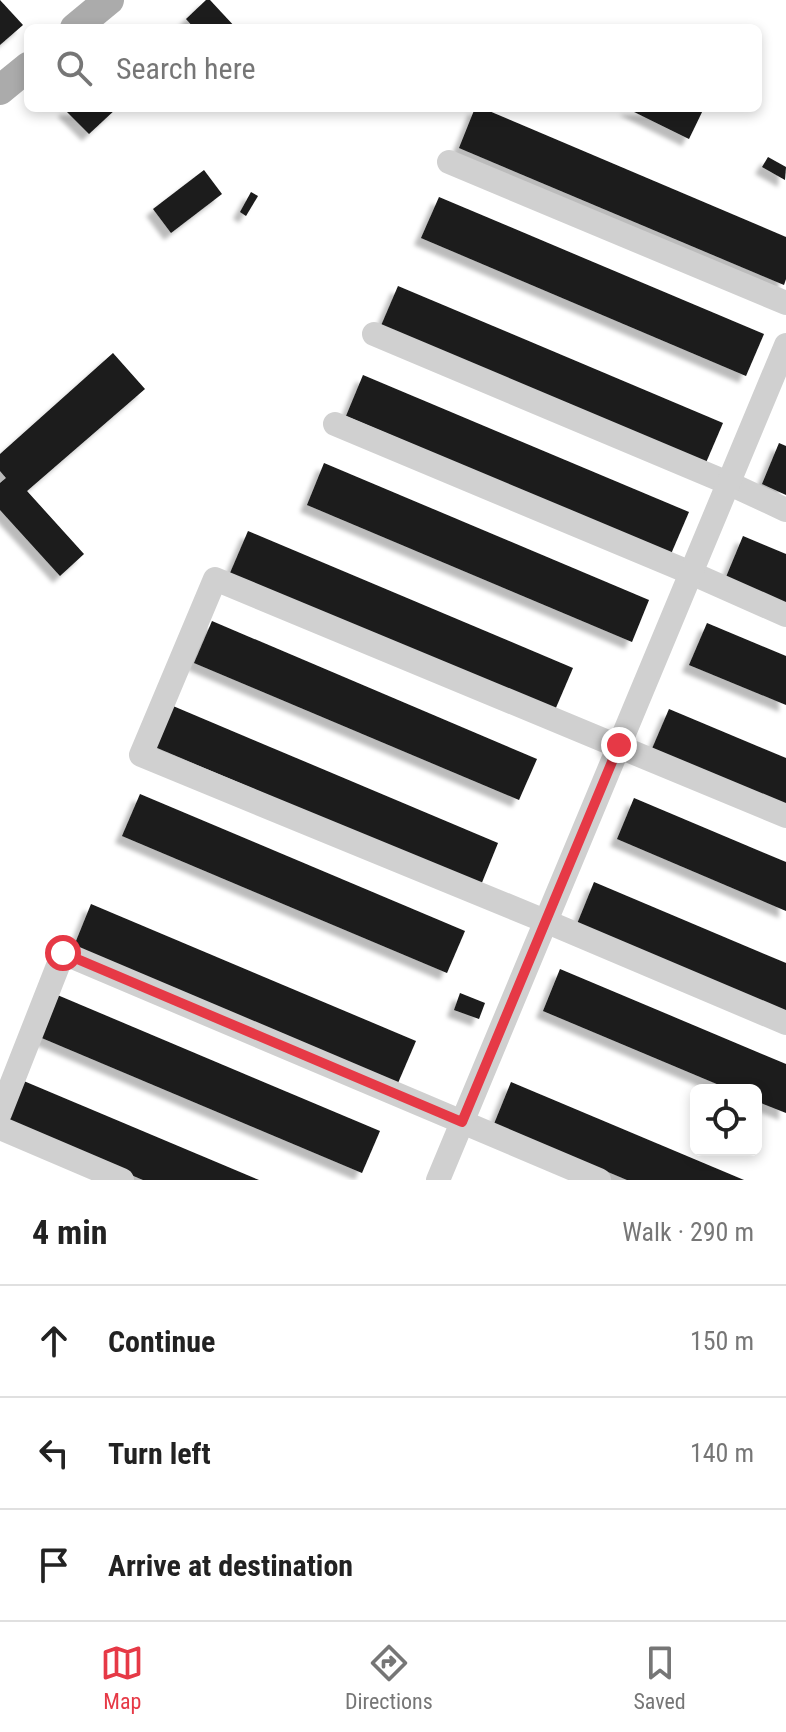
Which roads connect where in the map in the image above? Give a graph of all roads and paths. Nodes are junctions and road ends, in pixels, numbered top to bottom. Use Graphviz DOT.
graph roads {
  1 [pos="109,0"];
  2 [pos="80,24"];
  3 [pos="24,70"];
  4 [pos="0,90"];
  5 [pos="449,162"];
  6 [pos="786,303"];
  7 [pos="374,334"];
  8 [pos="786,345"];
  9 [pos="335,424"];
  10 [pos="728,483"];
  11 [pos="786,510"];
  12 [pos="691,573"];
  13 [pos="786,615"];
  14 [pos="619,745"];
  15 [pos="786,816"];
  16 [pos="545,921"];
  17 [pos="786,1023"];
  18 [pos="0,1113"];
  19 [pos="462,1122"];
  20 [pos="0,1128"];
  21 [pos="122,1180"];
  22 [pos="438,1180"];
  23 [pos="599,1180"];
  1 -- 2 [label="main road"];
  3 -- 4 [label="main road"];
  5 -- 6 [label="lane"];
  7 -- 10 [label="lane"];
  8 -- 10 [label="lane"];
  9 -- 12 [label="lane"];
  10 -- 11 [label="lane"];
  10 -- 12 [label="lane"];
  12 -- 13 [label="lane"];
  12 -- 14 [label="lane"];
  14 -- 15 [label="lane"];
  14 -- 16 [label="lane"];
  14 -- 16 [label="lane"];
  16 -- 17 [label="lane"];
  16 -- 19 [label="lane"];
  18 -- 19 [label="lane"];
  19 -- 22 [label="lane"];
  19 -- 23 [label="lane"];
  20 -- 21 [label="lane"];
}
